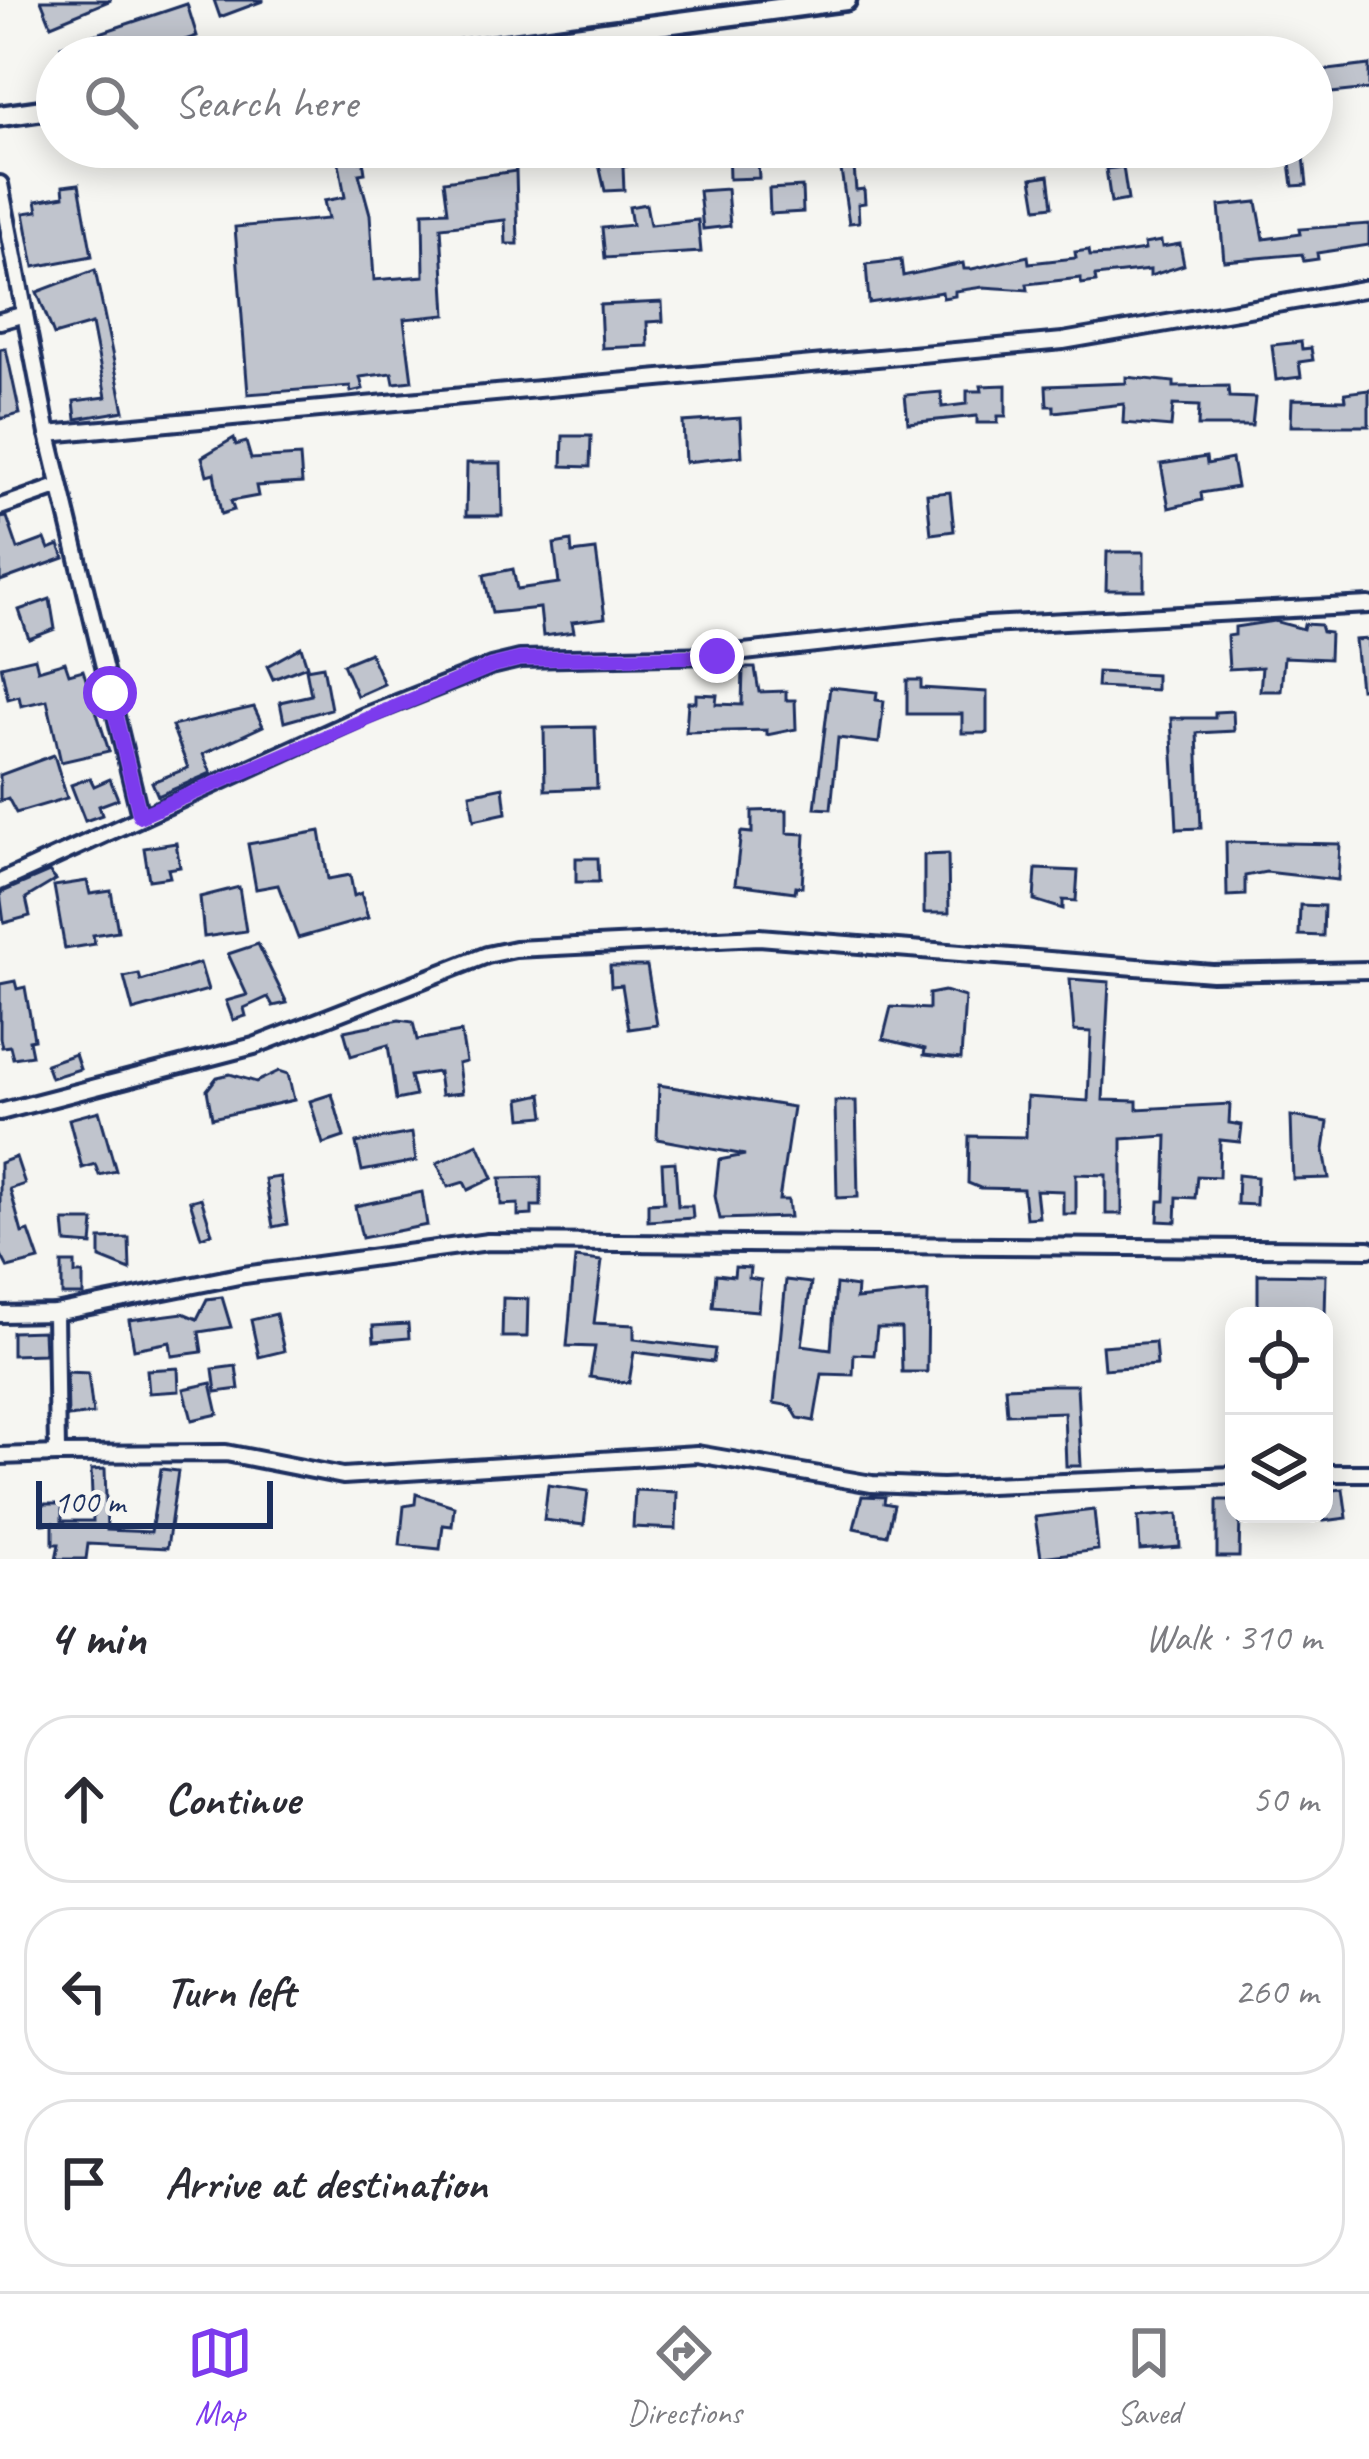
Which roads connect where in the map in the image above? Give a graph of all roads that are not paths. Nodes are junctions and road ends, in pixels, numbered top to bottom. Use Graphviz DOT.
graph roads {
  1 [pos="846,0"];
  2 [pos="575,36"];
  3 [pos="36,111"];
  4 [pos="0,116"];
  5 [pos="0,184"];
  6 [pos="1369,287"];
  7 [pos="25,314"];
  8 [pos="0,321"];
  9 [pos="48,434"];
  10 [pos="60,486"];
  11 [pos="0,507"];
  12 [pos="1369,605"];
  13 [pos="140,816"];
  14 [pos="0,882"];
  15 [pos="1369,970"];
  16 [pos="0,1112"];
  17 [pos="1369,1249"];
  18 [pos="0,1313"];
  19 [pos="55,1313"];
  20 [pos="57,1454"];
  21 [pos="0,1456"];
  22 [pos="1369,1473"];
  23 [pos="1333,1474"];
  24 [pos="1225,1475"];
  1 -- 2 [label="street"];
  3 -- 4 [label="street"];
  5 -- 7 [label="street"];
  6 -- 9 [label="street"];
  7 -- 8 [label="street"];
  7 -- 9 [label="street"];
  9 -- 10 [label="street"];
  10 -- 11 [label="street"];
  10 -- 13 [label="street"];
  12 -- 13 [label="street"];
  13 -- 14 [label="street"];
  15 -- 16 [label="street"];
  17 -- 19 [label="street"];
  18 -- 19 [label="street"];
  19 -- 20 [label="street"];
  20 -- 21 [label="street"];
  20 -- 24 [label="street"];
  22 -- 23 [label="street"];
}
